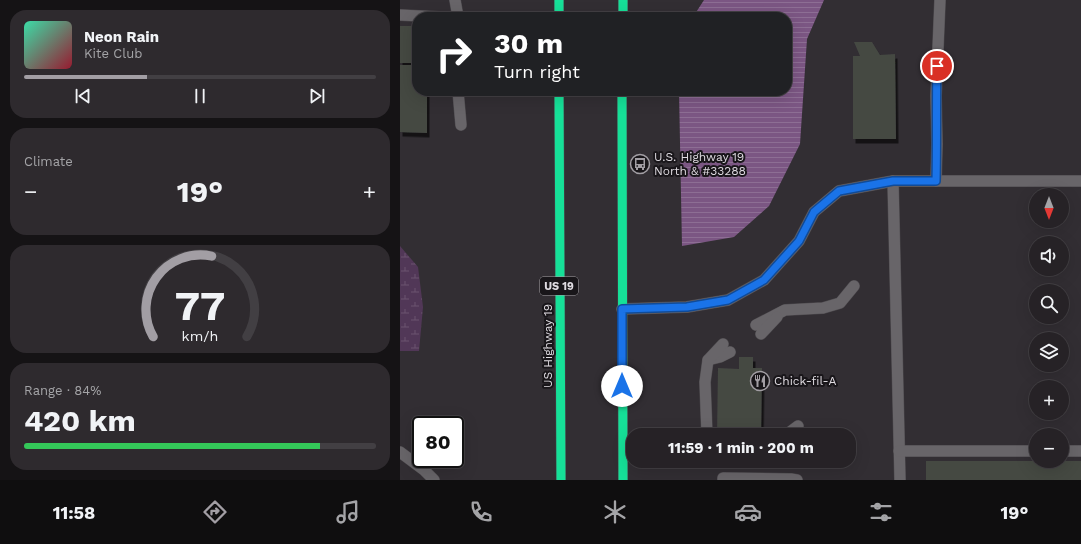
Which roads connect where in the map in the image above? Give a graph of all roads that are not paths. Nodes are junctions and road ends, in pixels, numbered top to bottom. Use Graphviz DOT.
graph roads {
  1 [pos="455,0"];
  2 [pos="560,0"];
  3 [pos="622,0"];
  4 [pos="940,0"];
  5 [pos="457,12"];
  6 [pos="559,12"];
  7 [pos="622,12"];
  8 [pos="400,15"];
  9 [pos="412,16"];
  10 [pos="458,96"];
  11 [pos="559,96"];
  12 [pos="622,96"];
  13 [pos="461,125"];
  14 [pos="893,181"];
  15 [pos="936,181"];
  16 [pos="1081,181"];
  17 [pos="854,286"];
  18 [pos="622,309"];
  19 [pos="759,330"];
  20 [pos="726,348"];
  21 [pos="798,426"];
  22 [pos="707,428"];
  23 [pos="795,428"];
  24 [pos="899,451"];
  25 [pos="1029,451"];
  26 [pos="1069,451"];
  27 [pos="1081,451"];
  28 [pos="400,452"];
  29 [pos="434,480"];
  30 [pos="561,480"];
  31 [pos="622,480"];
  32 [pos="723,480"];
  33 [pos="797,480"];
  34 [pos="900,480"];
  1 -- 5 [label="lane"];
  2 -- 6 [label="highway"];
  3 -- 7 [label="highway"];
  4 -- 15 [label="lane"];
  8 -- 9 [label="lane"];
  10 -- 13 [label="lane"];
  11 -- 30 [label="highway, US Highway 19 / US 19"];
  12 -- 18 [label="highway"];
  14 -- 15 [label="lane"];
  14 -- 18 [label="lane"];
  14 -- 24 [label="lane"];
  15 -- 16 [label="lane"];
  17 -- 19 [label="lane"];
  18 -- 31 [label="highway"];
  20 -- 22 [label="lane"];
  21 -- 23 [label="lane"];
  24 -- 25 [label="lane"];
  24 -- 34 [label="lane"];
  26 -- 27 [label="lane"];
  28 -- 29 [label="lane"];
  32 -- 33 [label="lane"];
}
